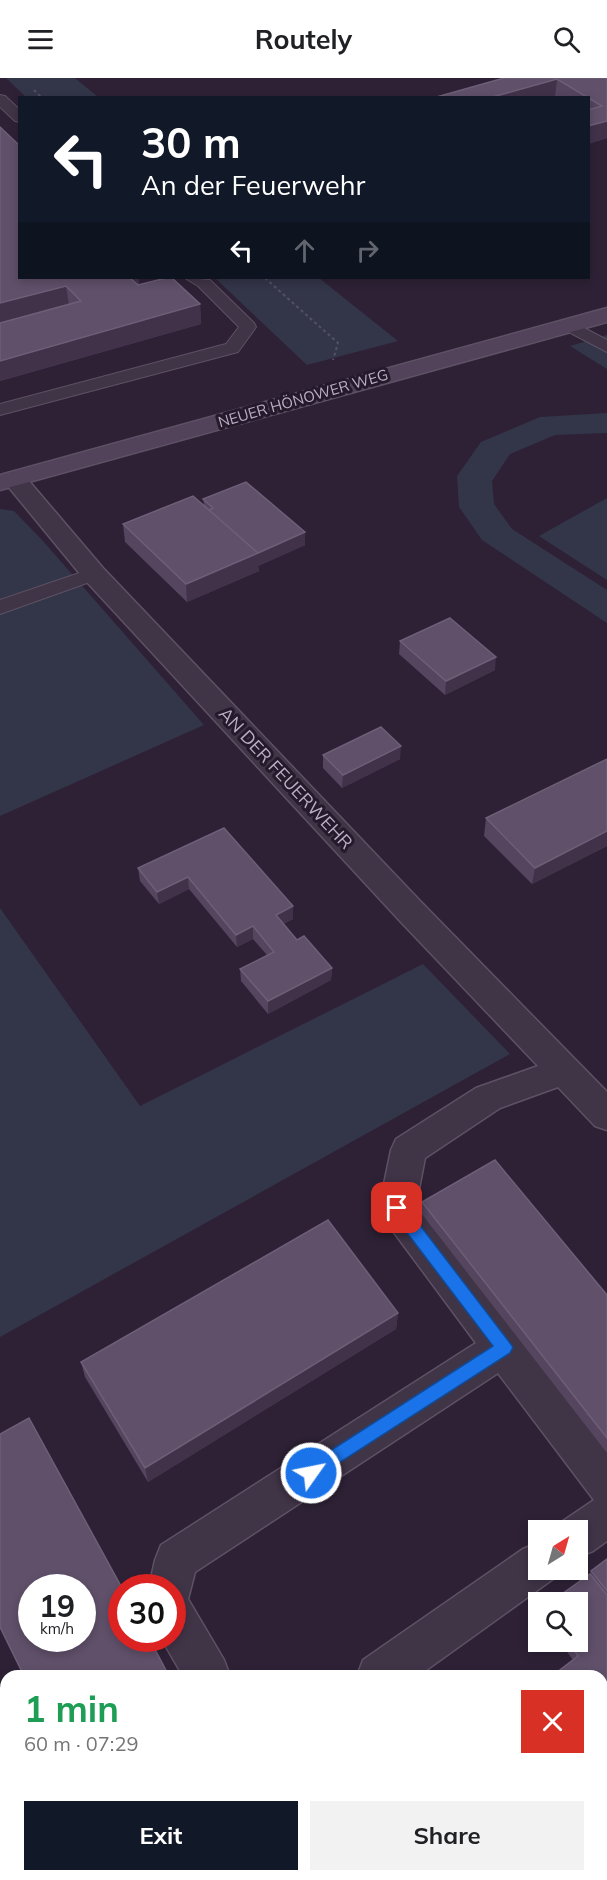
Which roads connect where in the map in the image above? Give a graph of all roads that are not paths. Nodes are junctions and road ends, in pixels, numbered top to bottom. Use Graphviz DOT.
graph roads {
  1 [pos="0,99"];
  2 [pos="18,116"];
  3 [pos="195,279"];
  4 [pos="607,315"];
  5 [pos="569,325"];
  6 [pos="607,346"];
  7 [pos="0,410"];
  8 [pos="7,481"];
  9 [pos="94,574"];
  10 [pos="0,607"];
  11 [pos="564,1071"];
  12 [pos="607,1115"];
  13 [pos="504,1347"];
  14 [pos="607,1485"];
  15 [pos="607,1516"];
  16 [pos="588,1529"];
  17 [pos="528,1571"];
  18 [pos="173,1574"];
  19 [pos="186,1638"];
  20 [pos="205,1670"];
  21 [pos="388,1670"];
  1 -- 2 [label="lane"];
  3 -- 7 [label="lane"];
  4 -- 5 [label="main road, NEUER HÖNOWER WEG"];
  5 -- 6 [label="lane"];
  5 -- 8 [label="main road, NEUER HÖNOWER WEG"];
  8 -- 9 [label="street, AN DER FEUERWEHR"];
  9 -- 10 [label="lane"];
  9 -- 11 [label="street, AN DER FEUERWEHR"];
  11 -- 12 [label="street, AN DER FEUERWEHR"];
  11 -- 13 [label="street"];
  13 -- 14 [label="street"];
  13 -- 18 [label="street"];
  15 -- 16 [label="street"];
  17 -- 21 [label="street"];
  19 -- 20 [label="street"];
}
